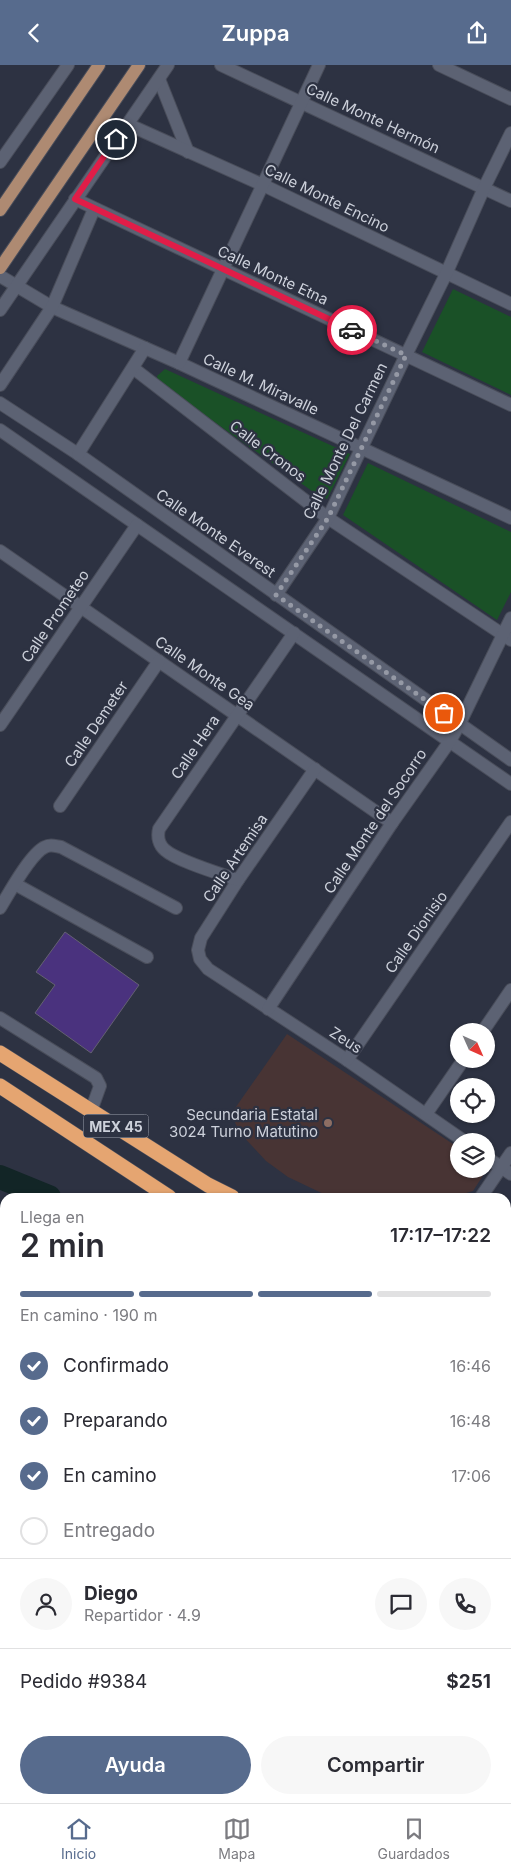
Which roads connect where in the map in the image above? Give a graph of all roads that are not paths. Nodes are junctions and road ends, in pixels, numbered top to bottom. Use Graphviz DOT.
graph roads {
  1 [pos="68,65"];
  2 [pos="99,65"];
  3 [pos="139,65"];
  4 [pos="168,65"];
  5 [pos="221,65"];
  6 [pos="319,65"];
  7 [pos="439,65"];
  8 [pos="159,79"];
  9 [pos="511,99"];
  10 [pos="301,103"];
  11 [pos="127,124"];
  12 [pos="511,133"];
  13 [pos="188,152"];
  14 [pos="0,163"];
  15 [pos="263,185"];
  16 [pos="484,189"];
  17 [pos="75,199"];
  18 [pos="511,201"];
  19 [pos="94,209"];
  20 [pos="1,210"];
  21 [pos="0,268"];
  22 [pos="223,270"];
  23 [pos="446,274"];
  24 [pos="0,276"];
  25 [pos="16,287"];
  26 [pos="511,304"];
  27 [pos="52,307"];
  28 [pos="0,310"];
  29 [pos="145,348"];
  30 [pos="406,355"];
  31 [pos="179,363"];
  32 [pos="132,369"];
  33 [pos="0,385"];
  34 [pos="0,403"];
  35 [pos="511,405"];
  36 [pos="0,430"];
  37 [pos="362,449"];
  38 [pos="78,454"];
  39 [pos="328,518"];
  40 [pos="511,518"];
  41 [pos="137,525"];
  42 [pos="0,551"];
  43 [pos="276,595"];
  44 [pos="81,607"];
  45 [pos="511,618"];
  46 [pos="294,633"];
  47 [pos="507,637"];
  48 [pos="159,661"];
  49 [pos="236,715"];
  50 [pos="460,723"];
  51 [pos="0,725"];
  52 [pos="450,741"];
  53 [pos="511,760"];
  54 [pos="315,769"];
  55 [pos="511,784"];
  56 [pos="60,806"];
  57 [pos="511,822"];
  58 [pos="392,823"];
  59 [pos="238,880"];
  60 [pos="15,885"];
  61 [pos="0,908"];
  62 [pos="176,908"];
  63 [pos="147,957"];
  64 [pos="208,969"];
  65 [pos="511,990"];
  66 [pos="268,1009"];
  67 [pos="0,1018"];
  68 [pos="488,1023"];
  69 [pos="0,1053"];
  70 [pos="347,1060"];
  71 [pos="458,1068"];
  72 [pos="0,1086"];
  73 [pos="91,1111"];
  74 [pos="426,1114"];
  75 [pos="453,1133"];
  76 [pos="511,1153"];
  77 [pos="495,1163"];
  78 [pos="506,1170"];
  79 [pos="163,1193"];
  80 [pos="224,1193"];
  81 [pos="485,1193"];
  1 -- 14 [label="street"];
  2 -- 20 [label="main road"];
  3 -- 21 [label="main road"];
  4 -- 8 [label="street"];
  5 -- 10 [label="street, Calle Monte Hermón"];
  6 -- 10 [label="street"];
  7 -- 9 [label="street"];
  8 -- 11 [label="street"];
  8 -- 13 [label="street"];
  10 -- 15 [label="street"];
  10 -- 16 [label="street, Calle Monte Hermón"];
  11 -- 13 [label="street, Calle Monte Encino"];
  11 -- 17 [label="street"];
  12 -- 16 [label="street, Calle Monte Del Carmen"];
  13 -- 15 [label="street, Calle Monte Encino"];
  15 -- 22 [label="street"];
  15 -- 23 [label="street, Calle Monte Encino"];
  16 -- 18 [label="street, Calle Monte Hermón"];
  16 -- 23 [label="street, Calle Monte Del Carmen"];
  17 -- 19 [label="street, Calle Monte Etna"];
  17 -- 25 [label="street"];
  19 -- 22 [label="street, Calle Monte Etna"];
  19 -- 27 [label="street"];
  22 -- 30 [label="street, Calle Monte Etna"];
  22 -- 31 [label="street"];
  23 -- 26 [label="street, Calle Monte Encino"];
  23 -- 30 [label="street, Calle Monte Del Carmen"];
  24 -- 25 [label="street, Calle M. Miravalle"];
  25 -- 27 [label="street, Calle M. Miravalle"];
  25 -- 28 [label="street"];
  27 -- 29 [label="street, Calle M. Miravalle"];
  27 -- 33 [label="street"];
  29 -- 31 [label="street, Calle M. Miravalle"];
  29 -- 32 [label="street"];
  30 -- 35 [label="street, Calle Monte Etna"];
  30 -- 37 [label="street, Calle Monte Del Carmen"];
  31 -- 37 [label="street, Calle M. Miravalle"];
  32 -- 38 [label="street"];
  32 -- 39 [label="street, Calle Cronos"];
  34 -- 38 [label="street, Calle Monte Everest"];
  36 -- 41 [label="street"];
  37 -- 39 [label="street, Calle Monte Del Carmen"];
  37 -- 40 [label="street, Calle M. Miravalle"];
  38 -- 43 [label="street, Calle Monte Everest"];
  39 -- 43 [label="street, Calle Monte Del Carmen"];
  39 -- 47 [label="street, Calle Cronos"];
  41 -- 44 [label="street, Calle Prometeo"];
  41 -- 46 [label="street"];
  42 -- 44 [label="street, Calle Monte Gea"];
  43 -- 50 [label="street, Calle Monte Everest"];
  44 -- 48 [label="street, Calle Monte Gea"];
  44 -- 51 [label="street, Calle Prometeo"];
  45 -- 47 [label="street, Calle Monte del Socorro"];
  46 -- 49 [label="street, Calle Hera"];
  46 -- 52 [label="street"];
  47 -- 50 [label="street, Calle Monte del Socorro"];
  48 -- 49 [label="street, Calle Monte Gea"];
  48 -- 56 [label="street, Calle Demeter"];
  49 -- 54 [label="street, Calle Monte Gea"];
  49 -- 59 [label="street, Calle Hera"];
  50 -- 52 [label="street, Calle Monte del Socorro"];
  50 -- 53 [label="street, Calle Monte Everest"];
  52 -- 55 [label="street"];
  52 -- 58 [label="street, Calle Monte del Socorro"];
  54 -- 58 [label="street, Calle Monte Gea"];
  54 -- 59 [label="street, Calle Artemisa"];
  57 -- 70 [label="street, Calle Dionisio"];
  58 -- 66 [label="street, Calle Monte del Socorro"];
  59 -- 64 [label="street, Calle Artemisa"];
  60 -- 61 [label="street"];
  60 -- 62 [label="street"];
  60 -- 63 [label="street"];
  64 -- 66 [label="street, Zeus"];
  65 -- 68 [label="street"];
  66 -- 70 [label="street, Zeus"];
  67 -- 73 [label="street"];
  69 -- 73 [label="highway, MEX 45"];
  70 -- 74 [label="street, Zeus"];
  71 -- 74 [label="street"];
  72 -- 79 [label="highway, MEX 45"];
  73 -- 80 [label="highway, MEX 45"];
  74 -- 75 [label="street, Zeus"];
  76 -- 78 [label="street"];
  77 -- 78 [label="street"];
  78 -- 81 [label="street"];
}
